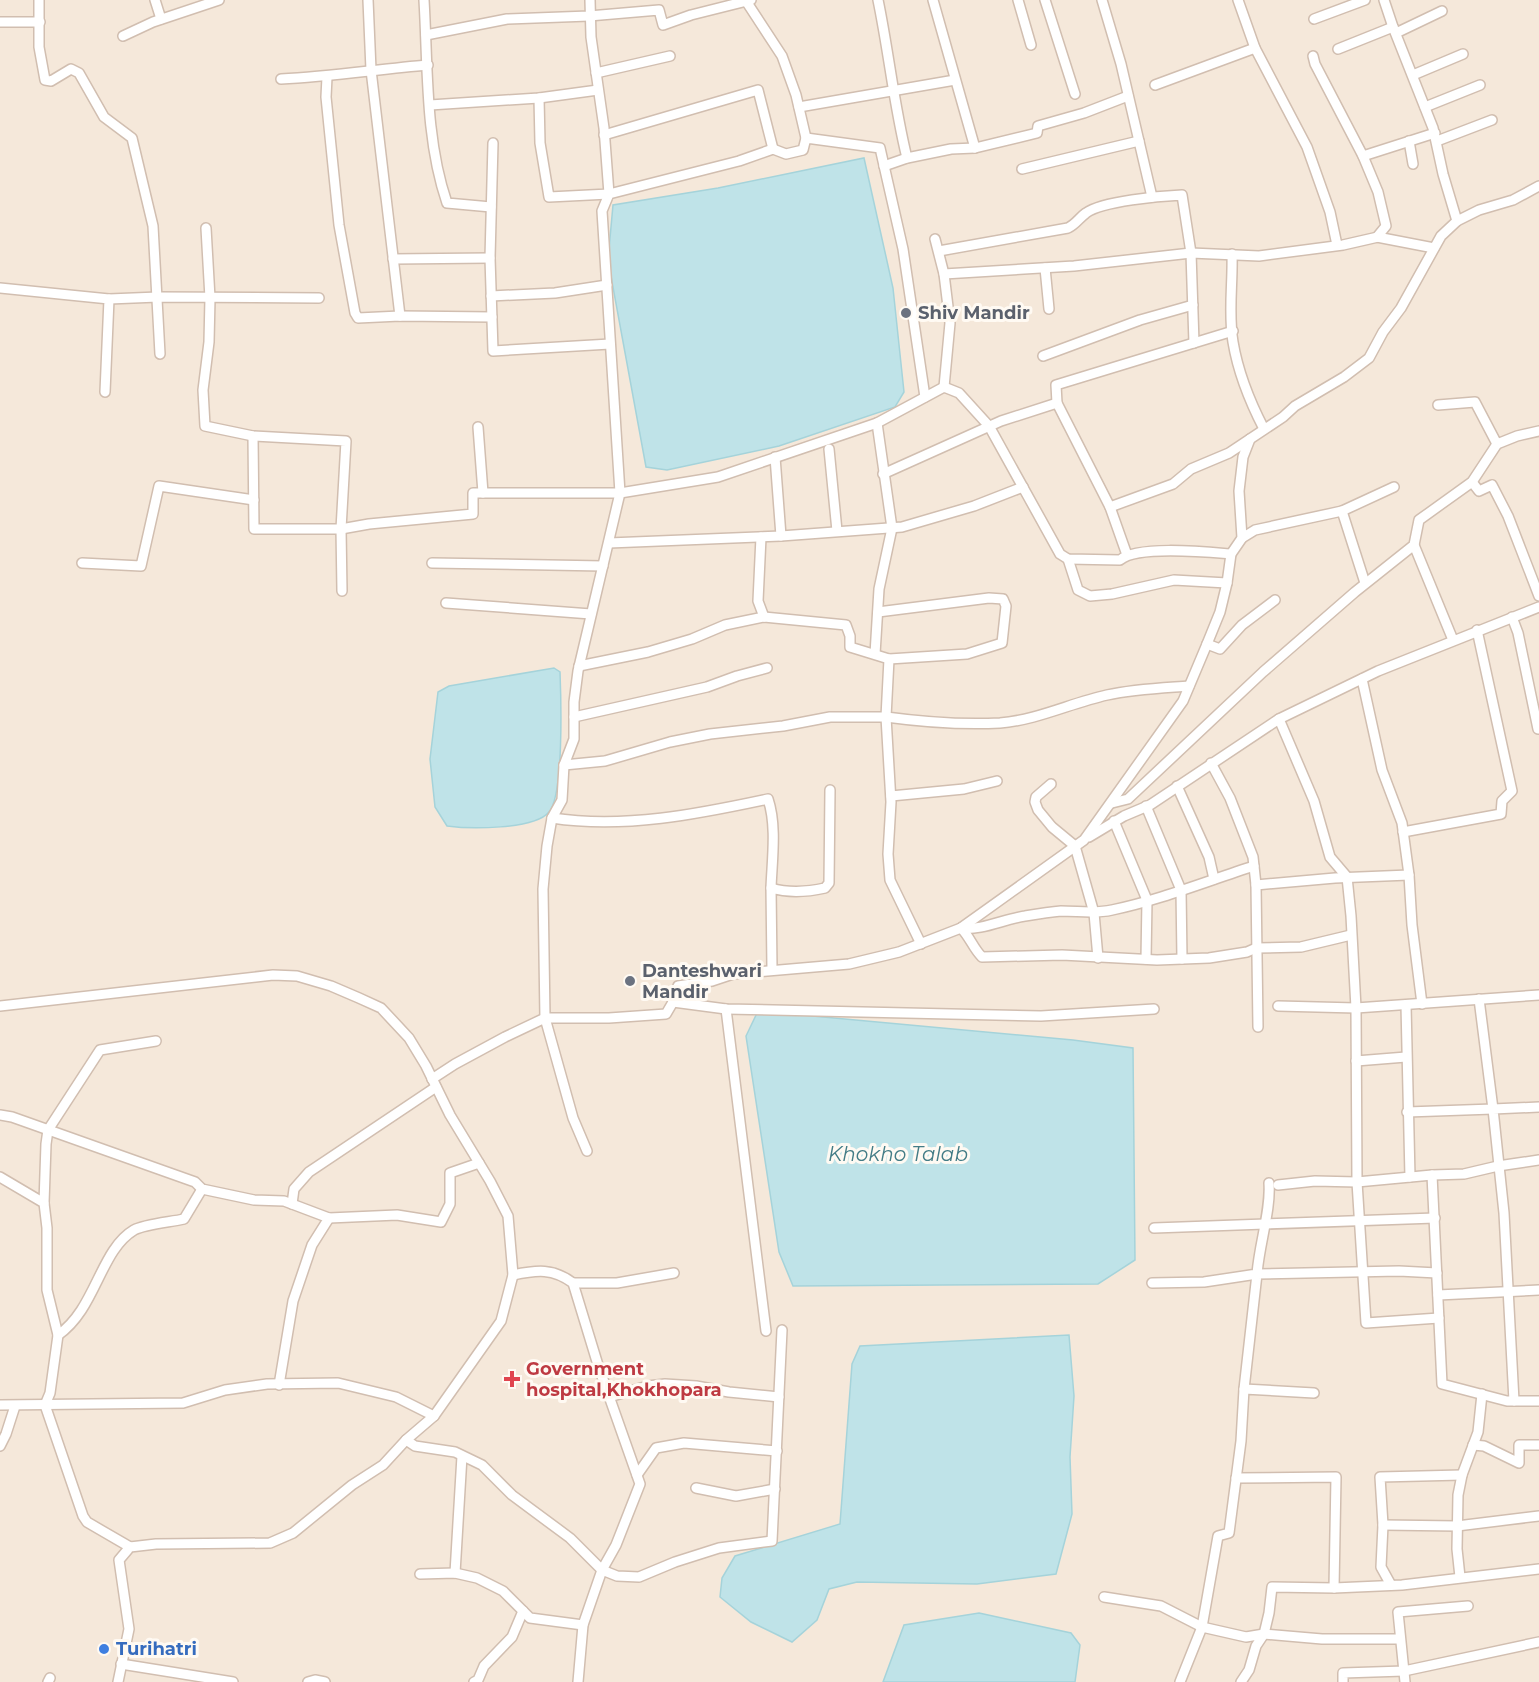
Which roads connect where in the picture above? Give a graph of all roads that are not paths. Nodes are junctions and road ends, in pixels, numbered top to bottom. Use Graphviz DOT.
graph roads {
  1 [pos="39,0"];
  2 [pos="155,0"];
  3 [pos="219,0"];
  4 [pos="368,0"];
  5 [pos="424,0"];
  6 [pos="590,0"];
  7 [pos="878,0"];
  8 [pos="933,0"];
  9 [pos="1018,0"];
  10 [pos="1045,0"];
  11 [pos="1102,0"];
  12 [pos="1238,0"];
  13 [pos="1365,0"];
  14 [pos="748,1"];
  15 [pos="1386,1"];
  16 [pos="1442,11"];
  17 [pos="589,16"];
  18 [pos="162,19"];
  19 [pos="1314,19"];
  20 [pos="0,22"];
  21 [pos="40,22"];
  22 [pos="1394,30"];
  23 [pos="426,35"];
  24 [pos="123,36"];
  25 [pos="1031,45"];
  26 [pos="1255,48"];
  27 [pos="1338,49"];
  28 [pos="1463,54"];
  29 [pos="670,56"];
  30 [pos="1313,56"];
  31 [pos="428,65"];
  32 [pos="371,70"];
  33 [pos="596,74"];
  34 [pos="1413,75"];
  35 [pos="327,77"];
  36 [pos="281,79"];
  37 [pos="955,80"];
  38 [pos="1480,85"];
  39 [pos="1155,86"];
  40 [pos="598,90"];
  41 [pos="893,91"];
  42 [pos="1075,94"];
  43 [pos="1128,96"];
  44 [pos="539,98"];
  45 [pos="430,105"];
  46 [pos="799,107"];
  47 [pos="1425,107"];
  48 [pos="1492,120"];
  49 [pos="604,135"];
  50 [pos="1436,137"];
  51 [pos="806,138"];
  52 [pos="1139,141"];
  53 [pos="1409,141"];
  54 [pos="493,143"];
  55 [pos="975,148"];
  56 [pos="773,150"];
  57 [pos="1363,156"];
  58 [pos="907,158"];
  59 [pos="1413,164"];
  60 [pos="884,166"];
  61 [pos="1022,169"];
  62 [pos="1539,186"];
  63 [pos="609,194"];
  64 [pos="1152,197"];
  65 [pos="491,207"];
  66 [pos="1457,221"];
  67 [pos="206,228"];
  68 [pos="1378,237"];
  69 [pos="935,239"];
  70 [pos="1337,245"];
  71 [pos="1434,248"];
  72 [pos="939,251"];
  73 [pos="1191,253"];
  74 [pos="1232,254"];
  75 [pos="490,258"];
  76 [pos="393,260"];
  77 [pos="1045,268"];
  78 [pos="944,274"];
  79 [pos="607,285"];
  80 [pos="0,288"];
  81 [pos="491,296"];
  82 [pos="158,297"];
  83 [pos="210,298"];
  84 [pos="319,298"];
  85 [pos="109,299"];
  86 [pos="1193,305"];
  87 [pos="1049,309"];
  88 [pos="400,316"];
  89 [pos="492,317"];
  90 [pos="1233,331"];
  91 [pos="1194,343"];
  92 [pos="610,344"];
  93 [pos="160,354"];
  94 [pos="1043,356"];
  95 [pos="944,387"];
  96 [pos="105,392"];
  97 [pos="925,397"];
  98 [pos="1057,403"];
  99 [pos="1438,405"];
  100 [pos="877,423"];
  101 [pos="989,426"];
  102 [pos="478,427"];
  103 [pos="1264,429"];
  104 [pos="1539,431"];
  105 [pos="253,436"];
  106 [pos="1250,439"];
  107 [pos="1497,444"];
  108 [pos="829,449"];
  109 [pos="775,457"];
  110 [pos="883,474"];
  111 [pos="1472,482"];
  112 [pos="1394,486"];
  113 [pos="1023,487"];
  114 [pos="483,493"];
  115 [pos="620,493"];
  116 [pos="254,500"];
  117 [pos="1110,507"];
  118 [pos="1342,511"];
  119 [pos="341,528"];
  120 [pos="892,528"];
  121 [pos="837,531"];
  122 [pos="782,536"];
  123 [pos="761,537"];
  124 [pos="1242,538"];
  125 [pos="609,543"];
  126 [pos="1414,545"];
  127 [pos="1231,554"];
  128 [pos="1126,555"];
  129 [pos="1068,559"];
  130 [pos="82,563"];
  131 [pos="432,563"];
  132 [pos="603,566"];
  133 [pos="1227,583"];
  134 [pos="1365,583"];
  135 [pos="342,591"];
  136 [pos="1539,596"];
  137 [pos="1275,600"];
  138 [pos="446,603"];
  139 [pos="1539,607"];
  140 [pos="878,612"];
  141 [pos="591,614"];
  142 [pos="764,616"];
  143 [pos="1512,617"];
  144 [pos="1477,630"];
  145 [pos="1453,640"];
  146 [pos="1207,644"];
  147 [pos="875,654"];
  148 [pos="889,659"];
  149 [pos="579,666"];
  150 [pos="767,668"];
  151 [pos="1362,679"];
  152 [pos="1189,686"];
  153 [pos="574,717"];
  154 [pos="886,717"];
  155 [pos="1279,719"];
  156 [pos="1538,729"];
  157 [pos="1211,763"];
  158 [pos="564,765"];
  159 [pos="997,781"];
  160 [pos="1051,784"];
  161 [pos="1177,786"];
  162 [pos="830,790"];
  163 [pos="891,796"];
  164 [pos="1112,802"];
  165 [pos="1146,806"];
  166 [pos="552,818"];
  167 [pos="1114,821"];
  168 [pos="1403,832"];
  169 [pos="1084,840"];
  170 [pos="1075,846"];
  171 [pos="1254,866"];
  172 [pos="1409,875"];
  173 [pos="1347,877"];
  174 [pos="1214,879"];
  175 [pos="1256,885"];
  176 [pos="771,888"];
  177 [pos="1181,890"];
  178 [pos="1147,900"];
  179 [pos="1094,913"];
  180 [pos="962,928"];
  181 [pos="1351,935"];
  182 [pos="921,944"];
  183 [pos="1256,948"];
  184 [pos="1098,958"];
  185 [pos="1182,959"];
  186 [pos="1146,960"];
  187 [pos="772,969"];
  188 [pos="1539,995"];
  189 [pos="1479,999"];
  190 [pos="673,1002"];
  191 [pos="1422,1004"];
  192 [pos="1406,1005"];
  193 [pos="0,1006"];
  194 [pos="1278,1006"];
  195 [pos="1356,1008"];
  196 [pos="726,1009"];
  197 [pos="1154,1009"];
  198 [pos="544,1018"];
  199 [pos="1258,1027"];
  200 [pos="156,1041"];
  201 [pos="1406,1057"];
  202 [pos="1356,1061"];
  203 [pos="434,1083"];
  204 [pos="1539,1107"];
  205 [pos="1493,1109"];
  206 [pos="1407,1112"];
  207 [pos="0,1115"];
  208 [pos="48,1130"];
  209 [pos="587,1151"];
  210 [pos="1539,1160"];
  211 [pos="479,1163"];
  212 [pos="1498,1166"];
  213 [pos="1432,1175"];
  214 [pos="0,1177"];
  215 [pos="1410,1177"];
  216 [pos="1357,1182"];
  217 [pos="202,1189"];
  218 [pos="44,1203"];
  219 [pos="292,1204"];
  220 [pos="329,1218"];
  221 [pos="1435,1218"];
  222 [pos="1359,1221"];
  223 [pos="1264,1225"];
  224 [pos="1154,1228"];
  225 [pos="1361,1272"];
  226 [pos="674,1273"];
  227 [pos="1437,1273"];
  228 [pos="1257,1274"];
  229 [pos="513,1275"];
  230 [pos="573,1283"];
  231 [pos="1152,1283"];
  232 [pos="1539,1290"];
  233 [pos="1507,1291"];
  234 [pos="1438,1295"];
  235 [pos="1439,1318"];
  236 [pos="782,1330"];
  237 [pos="766,1331"];
  238 [pos="58,1335"];
  239 [pos="279,1385"];
  240 [pos="1244,1389"];
  241 [pos="1314,1393"];
  242 [pos="1482,1394"];
  243 [pos="779,1397"];
  244 [pos="609,1398"];
  245 [pos="1514,1401"];
  246 [pos="1539,1401"];
  247 [pos="0,1405"];
  248 [pos="45,1405"];
  249 [pos="15,1406"];
  250 [pos="434,1416"];
  251 [pos="406,1440"];
  252 [pos="1473,1445"];
  253 [pos="1539,1445"];
  254 [pos="0,1446"];
  255 [pos="777,1451"];
  256 [pos="462,1456"];
  257 [pos="637,1475"];
  258 [pos="1462,1475"];
  259 [pos="1236,1478"];
  260 [pos="696,1488"];
  261 [pos="775,1489"];
  262 [pos="1539,1516"];
  263 [pos="1383,1526"];
  264 [pos="1457,1526"];
  265 [pos="130,1547"];
  266 [pos="602,1569"];
  267 [pos="1539,1569"];
  268 [pos="455,1573"];
  269 [pos="420,1574"];
  270 [pos="1460,1577"];
  271 [pos="1391,1585"];
  272 [pos="1334,1588"];
  273 [pos="1104,1597"];
  274 [pos="1468,1606"];
  275 [pos="523,1611"];
  276 [pos="583,1625"];
  277 [pos="1202,1627"];
  278 [pos="1264,1634"];
  279 [pos="1400,1639"];
  280 [pos="1539,1642"];
  281 [pos="121,1664"];
  282 [pos="1404,1671"];
  283 [pos="118,1682"];
  284 [pos="233,1682"];
  285 [pos="308,1682"];
  286 [pos="325,1682"];
  287 [pos="474,1682"];
  288 [pos="578,1682"];
  289 [pos="1180,1682"];
  290 [pos="1241,1682"];
  291 [pos="1342,1682"];
  292 [pos="1405,1682"];
  1 -- 21 [label="street"];
  2 -- 18 [label="street"];
  3 -- 18 [label="street"];
  4 -- 32 [label="street"];
  5 -- 23 [label="street"];
  6 -- 17 [label="street"];
  7 -- 41 [label="street"];
  8 -- 37 [label="street"];
  9 -- 25 [label="street"];
  10 -- 42 [label="street"];
  11 -- 43 [label="street"];
  12 -- 26 [label="street"];
  13 -- 19 [label="street"];
  14 -- 17 [label="street"];
  14 -- 46 [label="street"];
  15 -- 22 [label="street"];
  16 -- 22 [label="street"];
  17 -- 23 [label="street"];
  17 -- 33 [label="street"];
  18 -- 24 [label="street"];
  20 -- 21 [label="street"];
  21 -- 82 [label="street"];
  22 -- 27 [label="street"];
  22 -- 34 [label="street"];
  23 -- 31 [label="street"];
  26 -- 39 [label="street"];
  26 -- 70 [label="street"];
  28 -- 34 [label="street"];
  29 -- 33 [label="street"];
  30 -- 57 [label="street"];
  31 -- 32 [label="street"];
  31 -- 45 [label="street"];
  32 -- 35 [label="street"];
  32 -- 76 [label="street"];
  33 -- 40 [label="street"];
  34 -- 47 [label="street"];
  35 -- 36 [label="street"];
  35 -- 88 [label="street"];
  37 -- 41 [label="street"];
  37 -- 55 [label="street"];
  38 -- 47 [label="street"];
  40 -- 44 [label="street"];
  40 -- 49 [label="street"];
  41 -- 46 [label="street"];
  41 -- 58 [label="street"];
  43 -- 52 [label="street"];
  43 -- 55 [label="street"];
  44 -- 45 [label="street"];
  44 -- 63 [label="street"];
  45 -- 65 [label="street"];
  46 -- 51 [label="street"];
  47 -- 50 [label="street"];
  48 -- 50 [label="street"];
  49 -- 56 [label="street"];
  49 -- 63 [label="street"];
  50 -- 53 [label="street"];
  50 -- 66 [label="street"];
  51 -- 56 [label="street"];
  51 -- 60 [label="street"];
  52 -- 61 [label="street"];
  52 -- 64 [label="street"];
  53 -- 57 [label="street"];
  53 -- 59 [label="street"];
  54 -- 65 [label="street"];
  55 -- 58 [label="street"];
  56 -- 63 [label="street"];
  57 -- 68 [label="street"];
  58 -- 60 [label="street"];
  60 -- 97 [label="street"];
  62 -- 66 [label="street"];
  63 -- 79 [label="street"];
  64 -- 72 [label="street"];
  64 -- 73 [label="street"];
  65 -- 75 [label="street"];
  66 -- 71 [label="street"];
  67 -- 83 [label="street"];
  68 -- 70 [label="street"];
  68 -- 71 [label="street"];
  69 -- 72 [label="street"];
  70 -- 74 [label="street"];
  71 -- 103 [label="street"];
  72 -- 78 [label="street"];
  73 -- 74 [label="street"];
  73 -- 77 [label="street"];
  73 -- 86 [label="street"];
  74 -- 90 [label="street"];
  75 -- 76 [label="street"];
  75 -- 81 [label="street"];
  76 -- 88 [label="street"];
  77 -- 78 [label="street"];
  77 -- 87 [label="street"];
  78 -- 95 [label="street"];
  79 -- 81 [label="street"];
  79 -- 92 [label="street"];
  80 -- 85 [label="street"];
  81 -- 89 [label="street"];
  82 -- 83 [label="street"];
  82 -- 85 [label="street"];
  82 -- 93 [label="street"];
  83 -- 84 [label="street"];
  83 -- 105 [label="street"];
  85 -- 96 [label="street"];
  86 -- 91 [label="street"];
  86 -- 94 [label="street"];
  88 -- 89 [label="street"];
  89 -- 92 [label="street"];
  90 -- 91 [label="street"];
  90 -- 103 [label="street"];
  91 -- 98 [label="street"];
  92 -- 115 [label="street"];
  95 -- 97 [label="street"];
  95 -- 101 [label="street"];
  97 -- 100 [label="street"];
  98 -- 101 [label="street"];
  98 -- 117 [label="street"];
  99 -- 107 [label="street"];
  100 -- 109 [label="street"];
  100 -- 110 [label="street"];
  101 -- 110 [label="street"];
  101 -- 113 [label="street"];
  102 -- 114 [label="street"];
  103 -- 106 [label="street"];
  104 -- 107 [label="street"];
  105 -- 116 [label="street"];
  105 -- 119 [label="street"];
  106 -- 117 [label="street"];
  106 -- 124 [label="street"];
  107 -- 111 [label="street"];
  108 -- 121 [label="street"];
  109 -- 115 [label="street"];
  109 -- 122 [label="street"];
  110 -- 120 [label="street"];
  111 -- 126 [label="street"];
  111 -- 136 [label="street"];
  112 -- 118 [label="street"];
  113 -- 120 [label="street"];
  113 -- 129 [label="street"];
  114 -- 115 [label="street"];
  114 -- 119 [label="street"];
  115 -- 125 [label="street"];
  116 -- 119 [label="street"];
  116 -- 130 [label="street"];
  117 -- 128 [label="street"];
  118 -- 124 [label="street"];
  118 -- 134 [label="street"];
  119 -- 135 [label="street"];
  120 -- 121 [label="street"];
  120 -- 140 [label="street"];
  121 -- 122 [label="street"];
  122 -- 123 [label="street"];
  123 -- 125 [label="street"];
  123 -- 142 [label="street"];
  124 -- 127 [label="street"];
  125 -- 132 [label="street"];
  126 -- 134 [label="street"];
  126 -- 145 [label="street"];
  127 -- 128 [label="street"];
  127 -- 133 [label="street"];
  128 -- 129 [label="street"];
  129 -- 133 [label="street"];
  131 -- 132 [label="street"];
  132 -- 141 [label="street"];
  133 -- 146 [label="street"];
  134 -- 164 [label="street"];
  137 -- 146 [label="street"];
  138 -- 141 [label="street"];
  139 -- 143 [label="street"];
  140 -- 147 [label="street"];
  140 -- 148 [label="street"];
  141 -- 149 [label="street"];
  142 -- 147 [label="street"];
  142 -- 149 [label="street"];
  143 -- 144 [label="street"];
  143 -- 156 [label="street"];
  144 -- 145 [label="street"];
  144 -- 168 [label="street"];
  145 -- 151 [label="street"];
  146 -- 152 [label="street"];
  147 -- 148 [label="street"];
  148 -- 154 [label="street"];
  149 -- 153 [label="street"];
  150 -- 153 [label="street"];
  151 -- 155 [label="street"];
  151 -- 168 [label="street"];
  152 -- 154 [label="street"];
  152 -- 164 [label="street"];
  153 -- 158 [label="street"];
  154 -- 158 [label="street"];
  154 -- 163 [label="street"];
  155 -- 157 [label="street"];
  155 -- 173 [label="street"];
  157 -- 161 [label="street"];
  157 -- 171 [label="street"];
  158 -- 166 [label="street"];
  159 -- 163 [label="street"];
  160 -- 170 [label="street"];
  161 -- 165 [label="street"];
  161 -- 174 [label="street"];
  162 -- 176 [label="street"];
  163 -- 182 [label="street"];
  164 -- 169 [label="street"];
  165 -- 167 [label="street"];
  165 -- 177 [label="street"];
  166 -- 176 [label="street"];
  166 -- 198 [label="street"];
  167 -- 169 [label="street"];
  167 -- 178 [label="street"];
  168 -- 172 [label="street"];
  169 -- 170 [label="street"];
  170 -- 179 [label="street"];
  170 -- 180 [label="street"];
  171 -- 174 [label="street"];
  171 -- 175 [label="street"];
  172 -- 173 [label="street"];
  172 -- 191 [label="street"];
  173 -- 175 [label="street"];
  173 -- 181 [label="street"];
  174 -- 177 [label="street"];
  175 -- 183 [label="street"];
  176 -- 187 [label="street"];
  177 -- 178 [label="street"];
  177 -- 185 [label="street"];
  178 -- 179 [label="street"];
  178 -- 186 [label="street"];
  179 -- 180 [label="street"];
  179 -- 184 [label="street"];
  180 -- 182 [label="street"];
  180 -- 184 [label="street"];
  181 -- 183 [label="street"];
  181 -- 195 [label="street"];
  182 -- 187 [label="street"];
  183 -- 185 [label="street"];
  183 -- 199 [label="street"];
  184 -- 186 [label="street"];
  185 -- 186 [label="street"];
  187 -- 190 [label="street"];
  188 -- 189 [label="street"];
  189 -- 191 [label="street"];
  189 -- 205 [label="street"];
  190 -- 196 [label="street"];
  190 -- 198 [label="street"];
  191 -- 192 [label="street"];
  192 -- 195 [label="street"];
  192 -- 201 [label="street"];
  193 -- 203 [label="street"];
  194 -- 195 [label="street"];
  195 -- 202 [label="street"];
  196 -- 197 [label="street"];
  196 -- 237 [label="street"];
  198 -- 203 [label="street"];
  198 -- 209 [label="street"];
  200 -- 208 [label="street"];
  201 -- 202 [label="street"];
  201 -- 206 [label="street"];
  202 -- 216 [label="street"];
  203 -- 211 [label="street"];
  203 -- 219 [label="street"];
  204 -- 205 [label="street"];
  205 -- 206 [label="street"];
  205 -- 212 [label="street"];
  206 -- 215 [label="street"];
  207 -- 208 [label="street"];
  208 -- 217 [label="street"];
  208 -- 218 [label="street"];
  210 -- 212 [label="street"];
  211 -- 220 [label="street"];
  211 -- 229 [label="street"];
  212 -- 213 [label="street"];
  212 -- 233 [label="street"];
  213 -- 215 [label="street"];
  213 -- 221 [label="street"];
  214 -- 218 [label="street"];
  215 -- 216 [label="street"];
  216 -- 222 [label="street"];
  216 -- 223 [label="street"];
  217 -- 219 [label="street"];
  217 -- 238 [label="street"];
  218 -- 238 [label="street"];
  219 -- 220 [label="street"];
  220 -- 239 [label="street"];
  221 -- 222 [label="street"];
  221 -- 227 [label="street"];
  222 -- 223 [label="street"];
  222 -- 225 [label="street"];
  223 -- 224 [label="street"];
  223 -- 228 [label="street"];
  225 -- 227 [label="street"];
  225 -- 228 [label="street"];
  225 -- 235 [label="street"];
  226 -- 230 [label="street"];
  227 -- 234 [label="street"];
  228 -- 231 [label="street"];
  228 -- 240 [label="street"];
  229 -- 230 [label="street"];
  229 -- 250 [label="street"];
  230 -- 244 [label="street"];
  232 -- 233 [label="street"];
  233 -- 234 [label="street"];
  233 -- 245 [label="street"];
  234 -- 235 [label="street"];
  235 -- 242 [label="street"];
  236 -- 243 [label="street"];
  238 -- 248 [label="street"];
  239 -- 248 [label="street"];
  239 -- 250 [label="street"];
  240 -- 241 [label="street"];
  240 -- 259 [label="street"];
  242 -- 245 [label="street"];
  242 -- 252 [label="street"];
  243 -- 244 [label="street"];
  243 -- 255 [label="street"];
  244 -- 257 [label="street"];
  245 -- 246 [label="street"];
  247 -- 249 [label="street"];
  248 -- 249 [label="street"];
  248 -- 265 [label="street"];
  249 -- 254 [label="street"];
  250 -- 251 [label="street"];
  251 -- 256 [label="street"];
  251 -- 265 [label="street"];
  252 -- 253 [label="street"];
  252 -- 258 [label="street"];
  255 -- 257 [label="street"];
  255 -- 261 [label="street"];
  256 -- 266 [label="street"];
  256 -- 268 [label="street"];
  257 -- 266 [label="street"];
  258 -- 263 [label="street"];
  258 -- 264 [label="street"];
  259 -- 272 [label="street"];
  259 -- 277 [label="street"];
  260 -- 261 [label="street"];
  261 -- 266 [label="street"];
  262 -- 264 [label="street"];
  263 -- 264 [label="street"];
  263 -- 271 [label="street"];
  264 -- 270 [label="street"];
  265 -- 281 [label="street"];
  266 -- 276 [label="street"];
  267 -- 270 [label="street"];
  268 -- 269 [label="street"];
  268 -- 275 [label="street"];
  270 -- 271 [label="street"];
  271 -- 272 [label="street"];
  272 -- 278 [label="street"];
  273 -- 277 [label="street"];
  274 -- 279 [label="street"];
  275 -- 276 [label="street"];
  275 -- 287 [label="street"];
  276 -- 288 [label="street"];
  277 -- 278 [label="street"];
  277 -- 289 [label="street"];
  278 -- 279 [label="street"];
  278 -- 290 [label="street"];
  279 -- 282 [label="street"];
  280 -- 282 [label="street"];
  281 -- 283 [label="street"];
  281 -- 284 [label="street"];
  282 -- 291 [label="street"];
  282 -- 292 [label="street"];
  285 -- 286 [label="street"];
}
